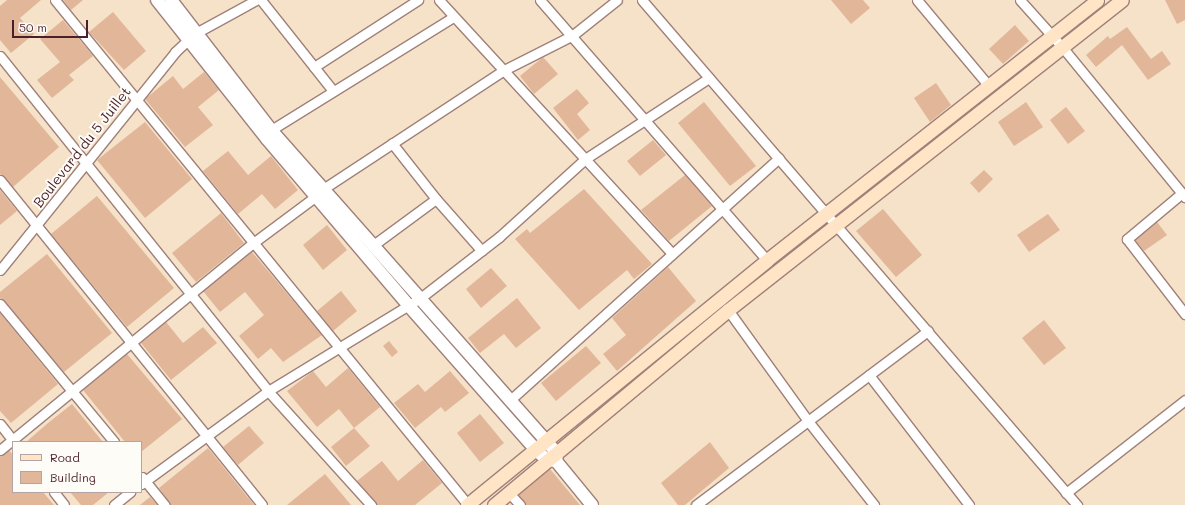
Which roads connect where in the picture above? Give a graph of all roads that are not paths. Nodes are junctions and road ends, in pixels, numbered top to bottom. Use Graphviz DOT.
graph roads {
  1 [pos="55,0"];
  2 [pos="156,0"];
  3 [pos="171,0"];
  4 [pos="256,0"];
  5 [pos="262,0"];
  6 [pos="418,0"];
  7 [pos="439,0"];
  8 [pos="540,0"];
  9 [pos="617,0"];
  10 [pos="642,0"];
  11 [pos="917,0"];
  12 [pos="1020,0"];
  13 [pos="1096,0"];
  14 [pos="1122,0"];
  15 [pos="453,17"];
  16 [pos="573,34"];
  17 [pos="1052,36"];
  18 [pos="190,37"];
  19 [pos="1064,48"];
  20 [pos="0,56"];
  21 [pos="314,67"];
  22 [pos="504,70"];
  23 [pos="709,78"];
  24 [pos="988,86"];
  25 [pos="333,91"];
  26 [pos="136,100"];
  27 [pos="646,118"];
  28 [pos="271,130"];
  29 [pos="392,143"];
  30 [pos="779,158"];
  31 [pos="585,159"];
  32 [pos="88,162"];
  33 [pos="0,180"];
  34 [pos="319,193"];
  35 [pos="1183,195"];
  36 [pos="436,199"];
  37 [pos="723,209"];
  38 [pos="833,219"];
  39 [pos="36,227"];
  40 [pos="253,243"];
  41 [pos="372,246"];
  42 [pos="482,251"];
  43 [pos="672,253"];
  44 [pos="767,260"];
  45 [pos="0,270"];
  46 [pos="192,294"];
  47 [pos="414,303"];
  48 [pos="0,304"];
  49 [pos="728,310"];
  50 [pos="1185,314"];
  51 [pos="928,331"];
  52 [pos="132,341"];
  53 [pos="340,347"];
  54 [pos="869,375"];
  55 [pos="268,391"];
  56 [pos="73,392"];
  57 [pos="1185,400"];
  58 [pos="509,402"];
  59 [pos="808,422"];
  60 [pos="0,424"];
  61 [pos="206,434"];
  62 [pos="14,441"];
  63 [pos="113,441"];
  64 [pos="12,442"];
  65 [pos="541,445"];
  66 [pos="0,450"];
  67 [pos="553,458"];
  68 [pos="142,480"];
  69 [pos="509,492"];
  70 [pos="55,493"];
  71 [pos="129,493"];
  72 [pos="1066,493"];
  73 [pos="64,505"];
  74 [pos="114,505"];
  75 [pos="165,505"];
  76 [pos="262,505"];
  77 [pos="371,505"];
  78 [pos="467,505"];
  79 [pos="494,505"];
  80 [pos="520,505"];
  81 [pos="592,505"];
  82 [pos="696,505"];
  83 [pos="874,505"];
  84 [pos="969,505"];
  85 [pos="1077,505"];
  1 -- 26 [label="street"];
  2 -- 18 [label="street"];
  3 -- 18 [label="street"];
  4 -- 18 [label="street"];
  5 -- 21 [label="street"];
  6 -- 21 [label="street"];
  7 -- 15 [label="street"];
  8 -- 16 [label="street"];
  9 -- 16 [label="street"];
  10 -- 23 [label="street"];
  11 -- 24 [label="street"];
  12 -- 17 [label="street"];
  13 -- 17 [label="main road"];
  14 -- 19 [label="main road"];
  15 -- 22 [label="street"];
  15 -- 25 [label="street"];
  16 -- 22 [label="street"];
  16 -- 27 [label="street"];
  17 -- 19 [label="street"];
  17 -- 24 [label="main road"];
  18 -- 26 [label="street, Boulevard du 5 Juillet"];
  18 -- 28 [label="street"];
  18 -- 34 [label="street"];
  19 -- 35 [label="street"];
  19 -- 38 [label="main road"];
  20 -- 32 [label="street"];
  21 -- 25 [label="street"];
  22 -- 29 [label="street"];
  22 -- 31 [label="street"];
  23 -- 27 [label="street"];
  23 -- 30 [label="street"];
  24 -- 38 [label="main road"];
  25 -- 28 [label="street"];
  26 -- 32 [label="street, Boulevard du 5 Juillet"];
  26 -- 40 [label="street"];
  27 -- 31 [label="street"];
  27 -- 37 [label="street"];
  28 -- 34 [label="street"];
  29 -- 34 [label="street"];
  29 -- 36 [label="street"];
  30 -- 37 [label="street"];
  30 -- 38 [label="street"];
  31 -- 42 [label="street"];
  31 -- 43 [label="street"];
  32 -- 39 [label="street, Boulevard du 5 Juillet"];
  32 -- 46 [label="street"];
  33 -- 39 [label="street"];
  34 -- 40 [label="street"];
  34 -- 41 [label="street"];
  34 -- 47 [label="street"];
  35 -- 50 [label="street"];
  36 -- 41 [label="street"];
  36 -- 42 [label="street"];
  37 -- 43 [label="street"];
  37 -- 44 [label="street"];
  38 -- 44 [label="main road"];
  38 -- 49 [label="main road"];
  38 -- 51 [label="street"];
  39 -- 45 [label="street, Boulevard du 5 Juillet"];
  39 -- 52 [label="street"];
  40 -- 46 [label="street"];
  40 -- 53 [label="street"];
  41 -- 47 [label="street"];
  42 -- 47 [label="street"];
  43 -- 58 [label="street"];
  44 -- 65 [label="main road"];
  46 -- 52 [label="street"];
  46 -- 55 [label="street"];
  47 -- 53 [label="street"];
  47 -- 58 [label="street"];
  47 -- 65 [label="street"];
  48 -- 56 [label="street"];
  49 -- 59 [label="street"];
  49 -- 67 [label="main road"];
  51 -- 54 [label="street"];
  51 -- 72 [label="street"];
  52 -- 56 [label="street"];
  52 -- 61 [label="street"];
  53 -- 55 [label="street"];
  53 -- 78 [label="street"];
  54 -- 59 [label="street"];
  54 -- 84 [label="street"];
  55 -- 61 [label="street"];
  55 -- 77 [label="street"];
  56 -- 62 [label="street"];
  56 -- 63 [label="street"];
  57 -- 72 [label="street"];
  58 -- 65 [label="street"];
  59 -- 82 [label="street"];
  59 -- 83 [label="street"];
  60 -- 62 [label="street"];
  61 -- 68 [label="street"];
  61 -- 76 [label="street"];
  64 -- 66 [label="street"];
  65 -- 67 [label="street"];
  65 -- 78 [label="main road"];
  67 -- 69 [label="main road"];
  67 -- 81 [label="street"];
  68 -- 75 [label="street"];
  69 -- 79 [label="main road"];
  69 -- 80 [label="street"];
  70 -- 73 [label="street"];
  71 -- 74 [label="street"];
  72 -- 85 [label="street"];
}
